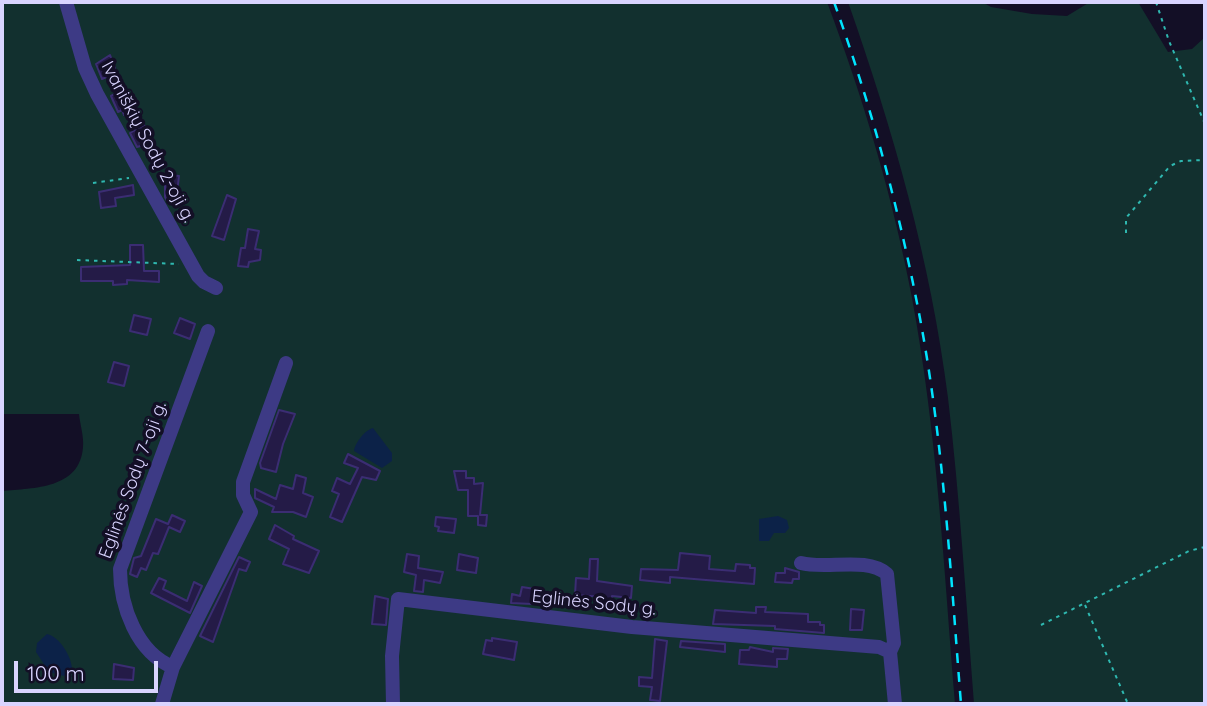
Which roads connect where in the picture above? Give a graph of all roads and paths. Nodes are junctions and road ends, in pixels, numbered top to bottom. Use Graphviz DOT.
graph roads {
  1 [pos="66,2"];
  2 [pos="1156,2"];
  3 [pos="1205,124"];
  4 [pos="1205,160"];
  5 [pos="144,176"];
  6 [pos="93,183"];
  7 [pos="1126,233"];
  8 [pos="77,260"];
  9 [pos="190,261"];
  10 [pos="216,288"];
  11 [pos="208,331"];
  12 [pos="286,363"];
  13 [pos="1205,547"];
  14 [pos="801,563"];
  15 [pos="1085,604"];
  16 [pos="1041,625"];
  17 [pos="890,652"];
  18 [pos="173,667"];
  19 [pos="162,704"];
  20 [pos="393,704"];
  21 [pos="894,704"];
  22 [pos="1128,704"];
  1 -- 5 [label="street, Ivaniškių Sodų 2-oji g."];
  2 -- 3 [label="path"];
  4 -- 7 [label="path"];
  5 -- 6 [label="path"];
  5 -- 9 [label="street, Ivaniškių Sodų 2-oji g."];
  8 -- 9 [label="path"];
  9 -- 10 [label="street, Ivaniškių Sodų 2-oji g."];
  11 -- 18 [label="street, Eglinės Sodų 7-oji g."];
  12 -- 18 [label="street"];
  13 -- 15 [label="path"];
  14 -- 17 [label="street"];
  15 -- 16 [label="path"];
  15 -- 22 [label="path"];
  17 -- 20 [label="street, Eglinės Sodų g."];
  17 -- 21 [label="street"];
  18 -- 19 [label="street"];
}
